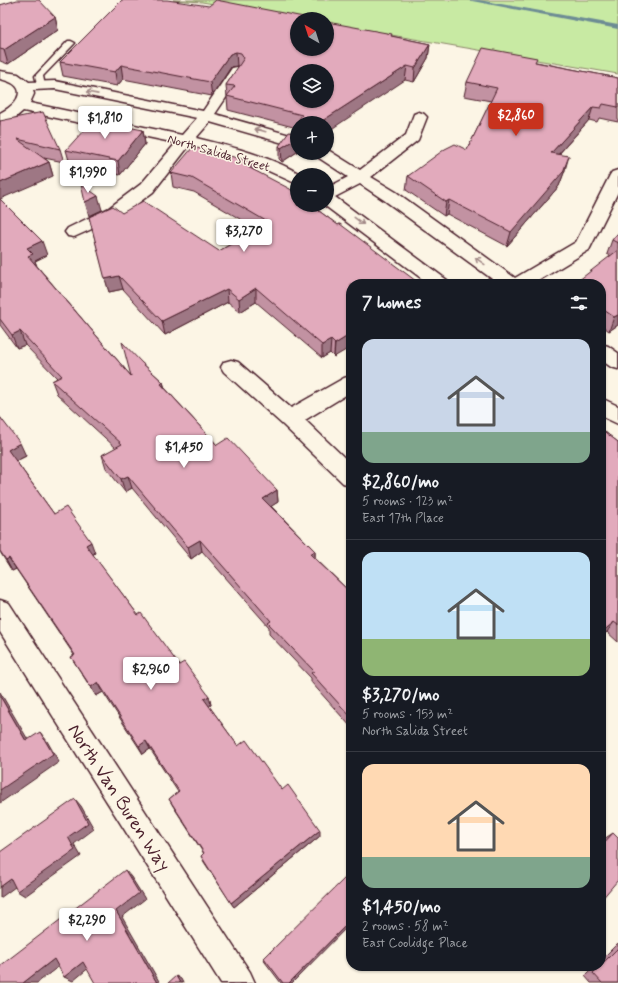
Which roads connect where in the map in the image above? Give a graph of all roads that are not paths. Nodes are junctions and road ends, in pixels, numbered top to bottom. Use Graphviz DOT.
graph roads {
  1 [pos="72,43"];
  2 [pos="237,71"];
  3 [pos="0,74"];
  4 [pos="25,86"];
  5 [pos="41,86"];
  6 [pos="22,106"];
  7 [pos="207,116"];
  8 [pos="419,117"];
  9 [pos="0,119"];
  10 [pos="186,140"];
  11 [pos="290,140"];
  12 [pos="333,160"];
  13 [pos="290,174"];
  14 [pos="618,175"];
  15 [pos="360,177"];
  16 [pos="334,191"];
  17 [pos="334,204"];
  18 [pos="74,232"];
  19 [pos="434,279"];
  20 [pos="505,279"];
  21 [pos="527,279"];
  22 [pos="606,354"];
  23 [pos="618,362"];
  24 [pos="231,367"];
  25 [pos="346,386"];
  26 [pos="606,409"];
  27 [pos="618,416"];
  28 [pos="290,419"];
  29 [pos="346,472"];
  30 [pos="0,611"];
  31 [pos="239,983"];
  1 -- 5 [label="lane"];
  2 -- 7 [label="street"];
  3 -- 4 [label="street, North Salida Street"];
  4 -- 5 [label="street, North Salida Street"];
  4 -- 6 [label="street"];
  7 -- 5 [label="street, North Salida Street, one-way"];
  6 -- 9 [label="street"];
  6 -- 10 [label="street, North Salida Street"];
  7 -- 10 [label="street"];
  11 -- 7 [label="street, North Salida Street, one-way"];
  8 -- 15 [label="street"];
  10 -- 13 [label="street, North Salida Street"];
  10 -- 18 [label="street"];
  12 -- 15 [label="street"];
  14 -- 21 [label="street"];
  15 -- 16 [label="street"];
  20 -- 15 [label="street, one-way"];
  17 -- 19 [label="street, one-way"];
  22 -- 23 [label="street"];
  24 -- 28 [label="street"];
  25 -- 28 [label="street"];
  26 -- 27 [label="street"];
  28 -- 29 [label="street"];
  30 -- 31 [label="street, North Van Buren Way"];
}
